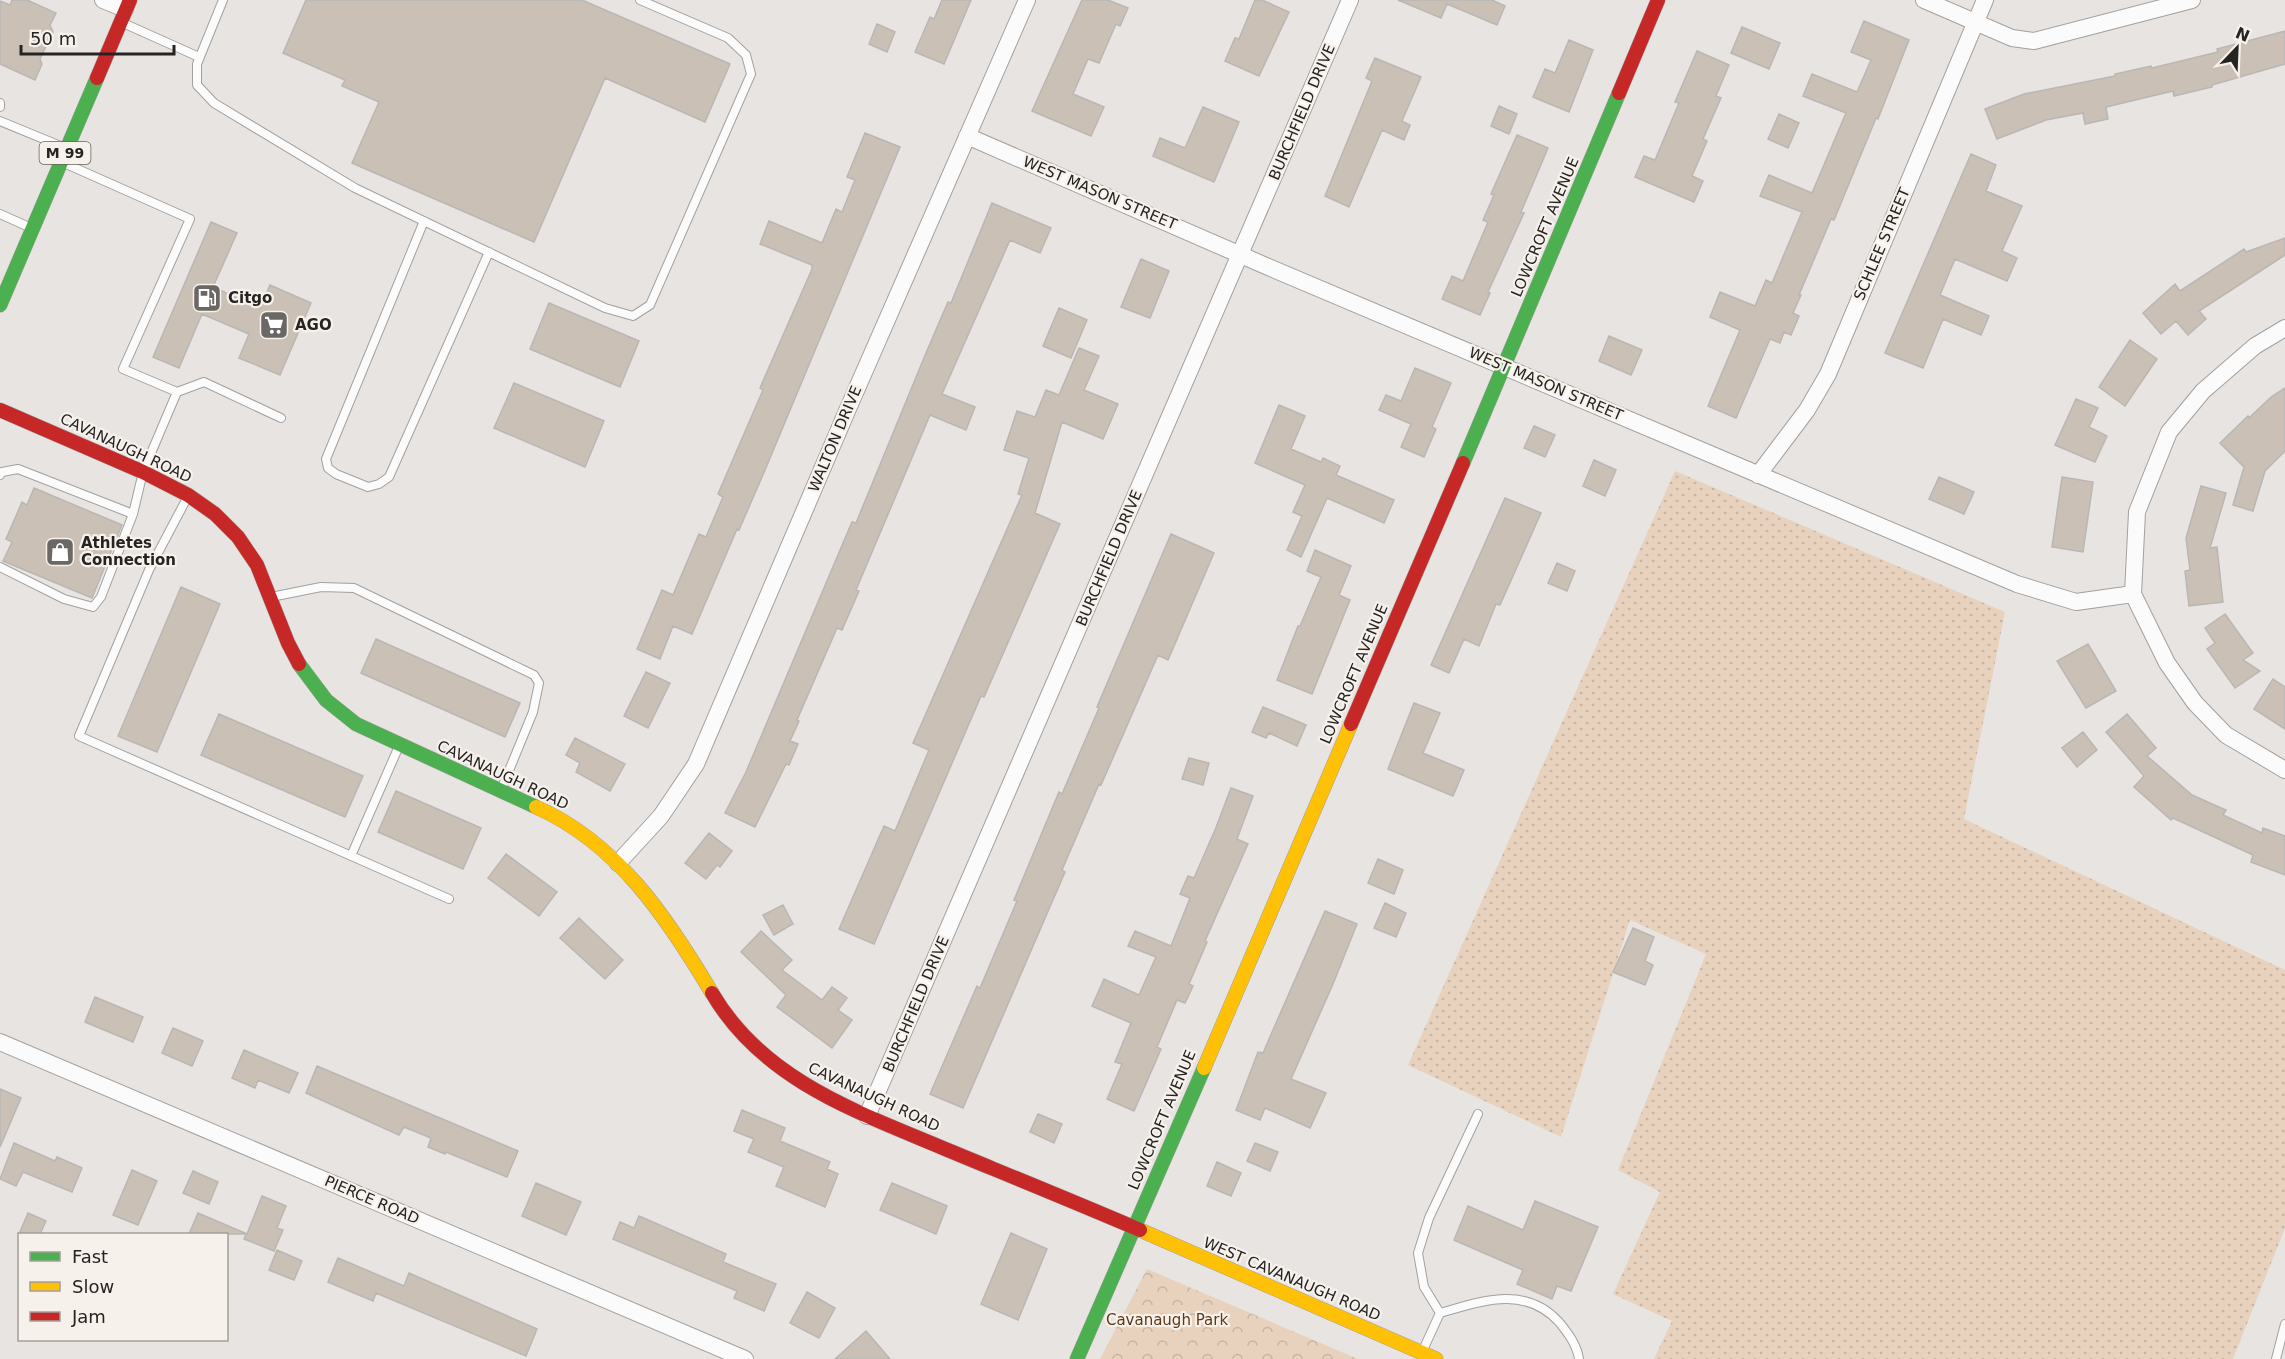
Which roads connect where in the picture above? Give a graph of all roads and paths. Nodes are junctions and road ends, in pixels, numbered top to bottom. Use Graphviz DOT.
graph roads {
  1 [pos="103,0"];
  2 [pos="223,0"];
  3 [pos="640,0"];
  4 [pos="1028,0"];
  5 [pos="1350,0"];
  6 [pos="1658,0"];
  7 [pos="1924,0"];
  8 [pos="1985,0"];
  9 [pos="2192,0"];
  10 [pos="125,10"];
  11 [pos="1975,22"];
  12 [pos="199,57"];
  13 [pos="0,121"];
  14 [pos="968,136"];
  15 [pos="67,148"];
  16 [pos="61,162"];
  17 [pos="0,214"];
  18 [pos="424,221"];
  19 [pos="32,229"];
  20 [pos="489,252"];
  21 [pos="1241,254"];
  22 [pos="1,299"];
  23 [pos="2285,328"];
  24 [pos="1504,367"];
  25 [pos="177,392"];
  26 [pos="0,410"];
  27 [pos="281,418"];
  28 [pos="143,472"];
  29 [pos="0,475"];
  30 [pos="1758,475"];
  31 [pos="188,495"];
  32 [pos="133,514"];
  33 [pos="0,567"];
  34 [pos="2133,594"];
  35 [pos="271,597"];
  36 [pos="399,746"];
  37 [pos="2285,771"];
  38 [pos="501,790"];
  39 [pos="351,855"];
  40 [pos="618,863"];
  41 [pos="449,899"];
  42 [pos="0,1042"];
  43 [pos="1478,1114"];
  44 [pos="867,1116"];
  45 [pos="1135,1228"];
  46 [pos="1440,1313"];
  47 [pos="2285,1324"];
  48 [pos="1421,1353"];
  49 [pos="726,1355"];
  50 [pos="745,1359"];
  51 [pos="1077,1359"];
  52 [pos="1436,1359"];
  53 [pos="1579,1359"];
  54 [pos="2276,1359"];
  1 -- 10 [label="street"];
  2 -- 12 [label="lane"];
  3 -- 20 [label="lane"];
  4 -- 14 [label="street, WALTON DRIVE"];
  5 -- 21 [label="street, BURCHFIELD DRIVE"];
  6 -- 24 [label="street, LOWCROFT AVENUE"];
  7 -- 11 [label="street"];
  8 -- 11 [label="street, SCHLEE STREET"];
  9 -- 11 [label="street"];
  10 -- 12 [label="lane"];
  10 -- 15 [label="street, M 99"];
  11 -- 30 [label="street, SCHLEE STREET"];
  12 -- 18 [label="lane"];
  13 -- 15 [label="lane"];
  14 -- 21 [label="street, WEST MASON STREET"];
  14 -- 40 [label="street, WALTON DRIVE"];
  15 -- 16 [label="street, M 99"];
  16 -- 19 [label="street, M 99"];
  16 -- 25 [label="lane"];
  17 -- 19 [label="lane"];
  18 -- 20 [label="lane"];
  18 -- 20 [label="lane"];
  19 -- 22 [label="street, M 99"];
  21 -- 24 [label="street, WEST MASON STREET"];
  21 -- 44 [label="street, BURCHFIELD DRIVE"];
  23 -- 34 [label="street"];
  24 -- 30 [label="street, WEST MASON STREET"];
  24 -- 45 [label="street, LOWCROFT AVENUE"];
  25 -- 27 [label="lane"];
  25 -- 28 [label="lane"];
  26 -- 28 [label="street, CAVANAUGH ROAD"];
  28 -- 31 [label="street, CAVANAUGH ROAD"];
  28 -- 32 [label="lane"];
  29 -- 32 [label="lane"];
  30 -- 34 [label="street, WEST MASON STREET"];
  31 -- 35 [label="street, CAVANAUGH ROAD"];
  31 -- 39 [label="lane"];
  32 -- 33 [label="lane"];
  34 -- 37 [label="street"];
  35 -- 36 [label="street, CAVANAUGH ROAD"];
  35 -- 38 [label="lane"];
  36 -- 38 [label="street, CAVANAUGH ROAD"];
  36 -- 39 [label="lane"];
  38 -- 40 [label="street, CAVANAUGH ROAD"];
  39 -- 41 [label="lane"];
  40 -- 44 [label="street, CAVANAUGH ROAD"];
  42 -- 49 [label="street, PIERCE ROAD"];
  43 -- 46 [label="lane"];
  44 -- 45 [label="street, CAVANAUGH ROAD"];
  45 -- 48 [label="street, WEST CAVANAUGH ROAD"];
  45 -- 51 [label="street, LOWCROFT AVENUE"];
  46 -- 48 [label="lane"];
  46 -- 53 [label="lane"];
  47 -- 54 [label="lane"];
  48 -- 52 [label="street, WEST CAVANAUGH ROAD"];
  49 -- 50 [label="street, PIERCE ROAD"];
}
